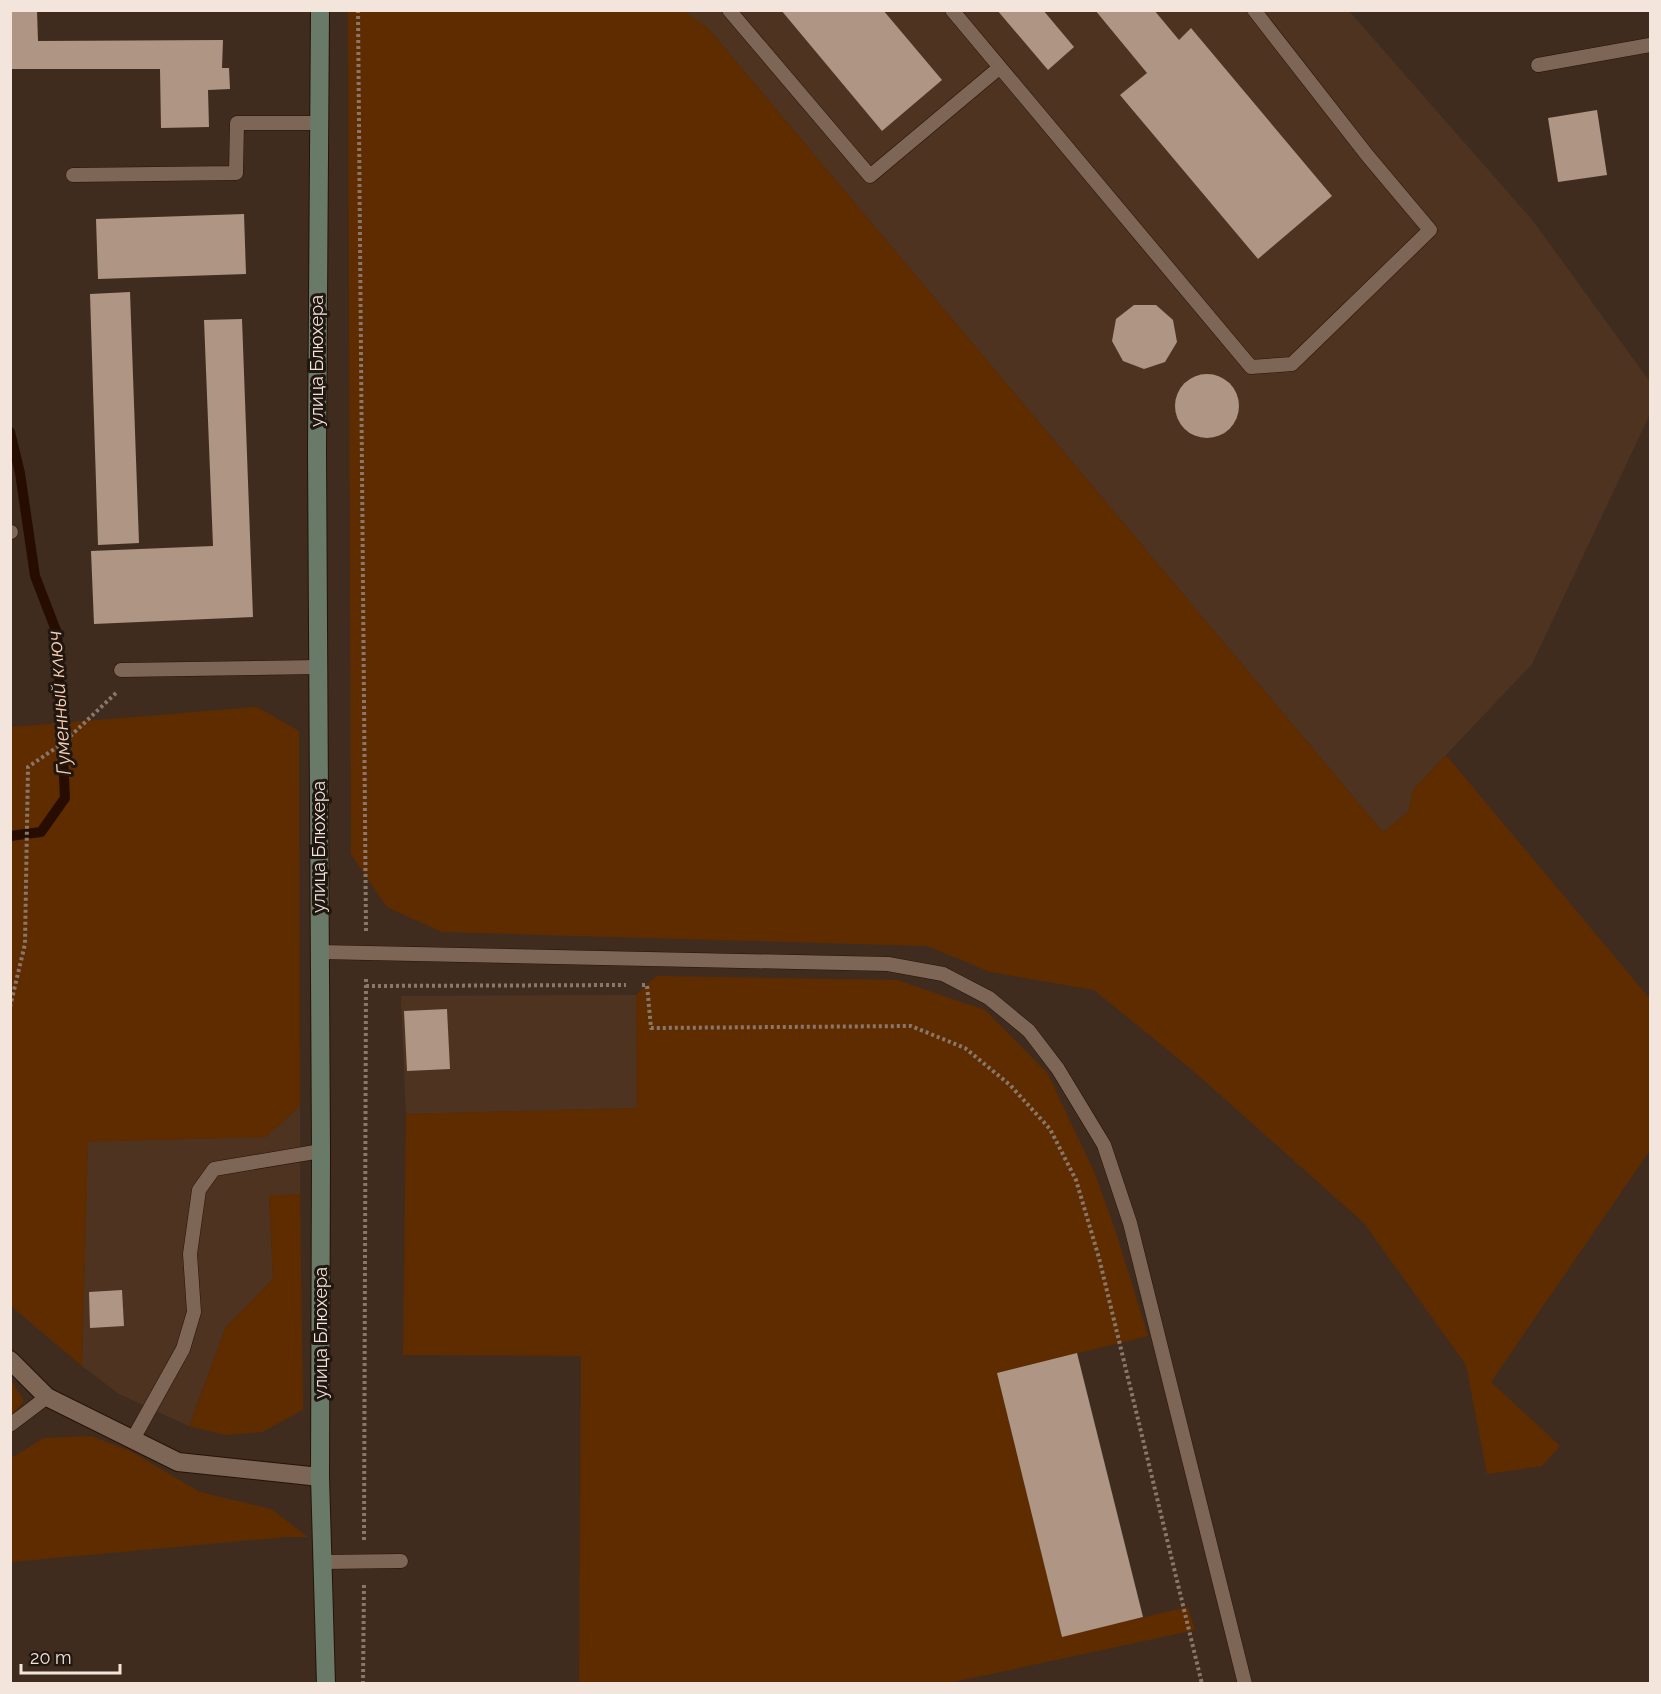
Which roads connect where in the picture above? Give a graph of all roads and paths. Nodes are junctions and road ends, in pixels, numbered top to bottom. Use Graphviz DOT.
graph roads {
  1 [pos="320,10"];
  2 [pos="358,10"];
  3 [pos="729,10"];
  4 [pos="952,10"];
  5 [pos="1254,10"];
  6 [pos="1650,45"];
  7 [pos="1538,65"];
  8 [pos="999,68"];
  9 [pos="319,123"];
  10 [pos="73,175"];
  11 [pos="318,667"];
  12 [pos="121,670"];
  13 [pos="320,952"];
  14 [pos="366,953"];
  15 [pos="366,986"];
  16 [pos="10,1007"];
  17 [pos="321,1151"];
  18 [pos="10,1360"];
  19 [pos="47,1397"];
  20 [pos="10,1425"];
  21 [pos="133,1439"];
  22 [pos="320,1477"];
  23 [pos="364,1561"];
  24 [pos="400,1561"];
  25 [pos="322,1562"];
  26 [pos="326,1683"];
  27 [pos="363,1683"];
  28 [pos="1202,1683"];
  29 [pos="1245,1683"];
  1 -- 9 [label="main road, улица Блюхера"];
  2 -- 14 [label="path"];
  3 -- 8 [label="lane"];
  4 -- 8 [label="lane"];
  5 -- 8 [label="lane"];
  6 -- 7 [label="lane"];
  9 -- 10 [label="lane"];
  9 -- 11 [label="main road, улица Блюхера"];
  11 -- 12 [label="lane"];
  11 -- 13 [label="main road, улица Блюхера"];
  12 -- 16 [label="path"];
  13 -- 14 [label="lane"];
  13 -- 17 [label="main road, улица Блюхера"];
  14 -- 15 [label="path"];
  14 -- 29 [label="lane"];
  15 -- 23 [label="path"];
  15 -- 28 [label="path"];
  17 -- 21 [label="lane"];
  17 -- 22 [label="main road, улица Блюхера"];
  18 -- 19 [label="street"];
  19 -- 20 [label="lane"];
  19 -- 21 [label="street"];
  21 -- 22 [label="street"];
  22 -- 25 [label="main road, улица Блюхера"];
  23 -- 24 [label="lane"];
  23 -- 25 [label="lane"];
  23 -- 27 [label="path"];
  25 -- 26 [label="main road, улица Блюхера"];
}
